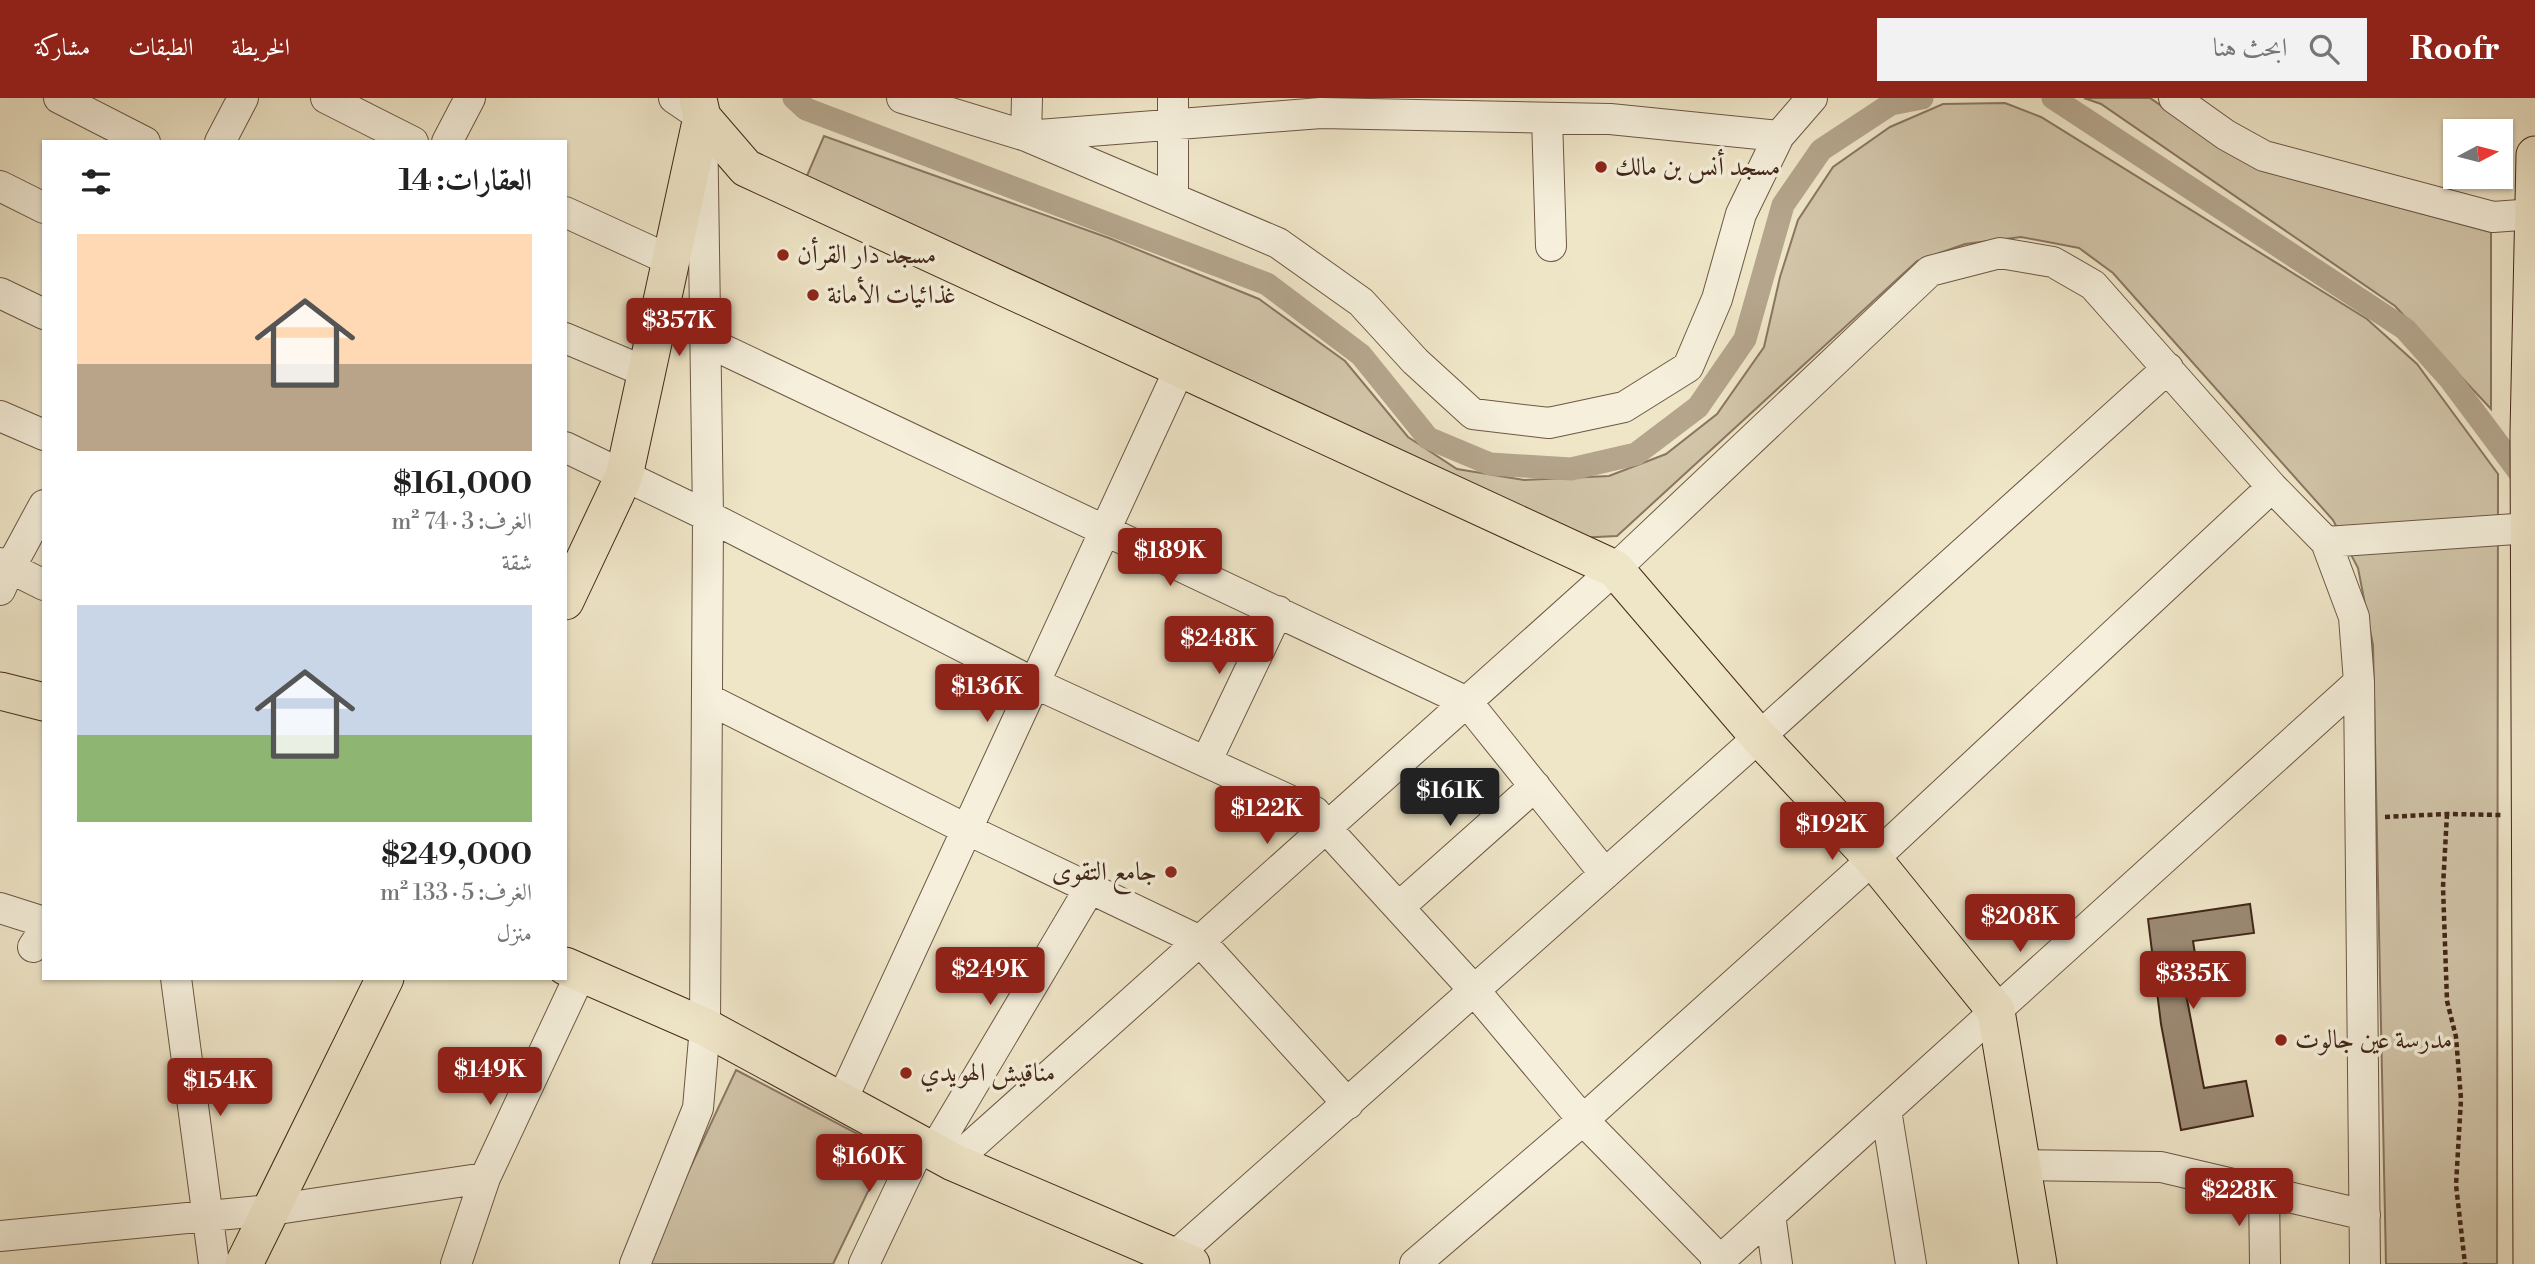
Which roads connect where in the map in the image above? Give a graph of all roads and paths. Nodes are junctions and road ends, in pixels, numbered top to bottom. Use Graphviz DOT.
graph roads {
  1 [pos="59,98"];
  2 [pos="243,98"];
  3 [pos="326,98"];
  4 [pos="470,98"];
  5 [pos="902,98"];
  6 [pos="1027,98"];
  7 [pos="1812,98"];
  8 [pos="2174,98"];
  9 [pos="691,104"];
  10 [pos="1320,106"];
  11 [pos="1438,108"];
  12 [pos="1610,108"];
  13 [pos="1173,111"];
  14 [pos="1547,118"];
  15 [pos="1026,136"];
  16 [pos="1779,136"];
  17 [pos="141,140"];
  18 [pos="221,140"];
  19 [pos="410,140"];
  20 [pos="448,140"];
  21 [pos="2535,155"];
  22 [pos="0,186"];
  23 [pos="1173,198"];
  24 [pos="42,207"];
  25 [pos="567,213"];
  26 [pos="2534,214"];
  27 [pos="1551,246"];
  28 [pos="672,261"];
  29 [pos="0,293"];
  30 [pos="42,313"];
  31 [pos="567,339"];
  32 [pos="705,341"];
  33 [pos="1180,368"];
  34 [pos="2168,368"];
  35 [pos="646,372"];
  36 [pos="0,416"];
  37 [pos="42,434"];
  38 [pos="567,448"];
  39 [pos="624,476"];
  40 [pos="2272,487"];
  41 [pos="42,508"];
  42 [pos="708,516"];
  43 [pos="2530,528"];
  44 [pos="1107,530"];
  45 [pos="2326,542"];
  46 [pos="1615,569"];
  47 [pos="3,574"];
  48 [pos="42,584"];
  49 [pos="567,597"];
  50 [pos="1278,611"];
  51 [pos="2359,682"];
  52 [pos="1034,683"];
  53 [pos="0,691"];
  54 [pos="708,699"];
  55 [pos="42,702"];
  56 [pos="1467,702"];
  57 [pos="1759,737"];
  58 [pos="1206,762"];
  59 [pos="1535,786"];
  60 [pos="2447,814"];
  61 [pos="2531,816"];
  62 [pos="2360,818"];
  63 [pos="1326,828"];
  64 [pos="966,829"];
  65 [pos="1873,859"];
  66 [pos="1605,874"];
  67 [pos="1090,888"];
  68 [pos="1399,907"];
  69 [pos="0,908"];
  70 [pos="40,933"];
  71 [pos="1200,941"];
  72 [pos="573,970"];
  73 [pos="176,980"];
  74 [pos="384,980"];
  75 [pos="1474,990"];
  76 [pos="1996,1011"];
  77 [pos="705,1027"];
  78 [pos="841,1102"];
  79 [pos="1348,1104"];
  80 [pos="1886,1110"];
  81 [pos="1583,1120"];
  82 [pos="935,1153"];
  83 [pos="2023,1165"];
  84 [pos="485,1178"];
  85 [pos="2264,1191"];
  86 [pos="271,1210"];
  87 [pos="1770,1215"];
  88 [pos="2365,1215"];
  89 [pos="207,1216"];
  90 [pos="0,1236"];
  91 [pos="1177,1262"];
  92 [pos="1718,1262"];
  93 [pos="214,1264"];
  94 [pos="244,1264"];
  95 [pos="456,1264"];
  96 [pos="635,1264"];
  97 [pos="864,1264"];
  98 [pos="1415,1264"];
  99 [pos="1777,1264"];
  100 [pos="1911,1264"];
  101 [pos="2038,1264"];
  102 [pos="2265,1264"];
  103 [pos="2365,1264"];
  104 [pos="2465,1264"];
  105 [pos="2532,1264"];
  1 -- 17 [label="street"];
  2 -- 18 [label="street"];
  3 -- 19 [label="street"];
  4 -- 20 [label="street"];
  5 -- 15 [label="street"];
  6 -- 15 [label="street"];
  7 -- 16 [label="street"];
  8 -- 26 [label="street"];
  9 -- 28 [label="main road"];
  9 -- 32 [label="street"];
  9 -- 33 [label="main road"];
  10 -- 11 [label="street"];
  10 -- 13 [label="street"];
  11 -- 14 [label="street"];
  12 -- 14 [label="street"];
  12 -- 16 [label="street"];
  13 -- 15 [label="street"];
  13 -- 23 [label="street"];
  14 -- 27 [label="street"];
  15 -- 23 [label="street"];
  16 -- 23 [label="street"];
  21 -- 26 [label="main road"];
  22 -- 24 [label="street"];
  25 -- 28 [label="street"];
  26 -- 43 [label="main road"];
  28 -- 35 [label="main road"];
  29 -- 30 [label="street"];
  31 -- 35 [label="street"];
  32 -- 42 [label="street"];
  32 -- 44 [label="street"];
  33 -- 44 [label="street"];
  33 -- 46 [label="main road"];
  34 -- 40 [label="street"];
  34 -- 46 [label="street"];
  34 -- 57 [label="street"];
  35 -- 39 [label="main road"];
  36 -- 37 [label="street"];
  38 -- 39 [label="street"];
  39 -- 42 [label="street"];
  39 -- 49 [label="main road"];
  40 -- 45 [label="street"];
  40 -- 65 [label="street"];
  41 -- 47 [label="street"];
  42 -- 52 [label="street"];
  42 -- 54 [label="street"];
  43 -- 45 [label="street"];
  43 -- 61 [label="main road"];
  44 -- 50 [label="street"];
  44 -- 52 [label="street"];
  45 -- 51 [label="street"];
  46 -- 56 [label="street"];
  46 -- 57 [label="main road"];
  47 -- 48 [label="street"];
  50 -- 56 [label="street"];
  50 -- 58 [label="street"];
  51 -- 62 [label="street"];
  51 -- 76 [label="street"];
  52 -- 58 [label="street"];
  52 -- 64 [label="street"];
  53 -- 55 [label="main road"];
  54 -- 64 [label="street"];
  54 -- 77 [label="street"];
  56 -- 59 [label="street"];
  56 -- 63 [label="street"];
  57 -- 65 [label="main road"];
  57 -- 66 [label="street"];
  58 -- 63 [label="street"];
  59 -- 66 [label="street"];
  59 -- 68 [label="street"];
  60 -- 61 [label="path"];
  60 -- 62 [label="path"];
  60 -- 104 [label="path"];
  61 -- 105 [label="main road"];
  62 -- 88 [label="street"];
  63 -- 68 [label="street"];
  63 -- 71 [label="street"];
  64 -- 67 [label="street"];
  64 -- 78 [label="street"];
  65 -- 76 [label="main road"];
  65 -- 81 [label="street"];
  66 -- 75 [label="street"];
  67 -- 71 [label="street"];
  67 -- 82 [label="street"];
  68 -- 75 [label="street"];
  69 -- 70 [label="street"];
  71 -- 79 [label="street"];
  71 -- 82 [label="street"];
  72 -- 77 [label="main road"];
  72 -- 84 [label="street"];
  73 -- 89 [label="street"];
  74 -- 86 [label="main road"];
  75 -- 79 [label="street"];
  75 -- 81 [label="street"];
  76 -- 80 [label="street"];
  76 -- 83 [label="main road"];
  77 -- 78 [label="main road"];
  77 -- 96 [label="street"];
  78 -- 82 [label="main road"];
  79 -- 91 [label="street"];
  80 -- 87 [label="street"];
  80 -- 100 [label="street"];
  81 -- 92 [label="street"];
  81 -- 98 [label="street"];
  82 -- 91 [label="main road"];
  82 -- 97 [label="street"];
  83 -- 85 [label="street"];
  83 -- 101 [label="main road"];
  84 -- 86 [label="street"];
  84 -- 95 [label="street"];
  85 -- 88 [label="street"];
  85 -- 102 [label="street"];
  86 -- 89 [label="street"];
  86 -- 94 [label="main road"];
  87 -- 92 [label="street"];
  87 -- 99 [label="street"];
  88 -- 103 [label="street"];
  89 -- 90 [label="street"];
  89 -- 93 [label="street"];
}
